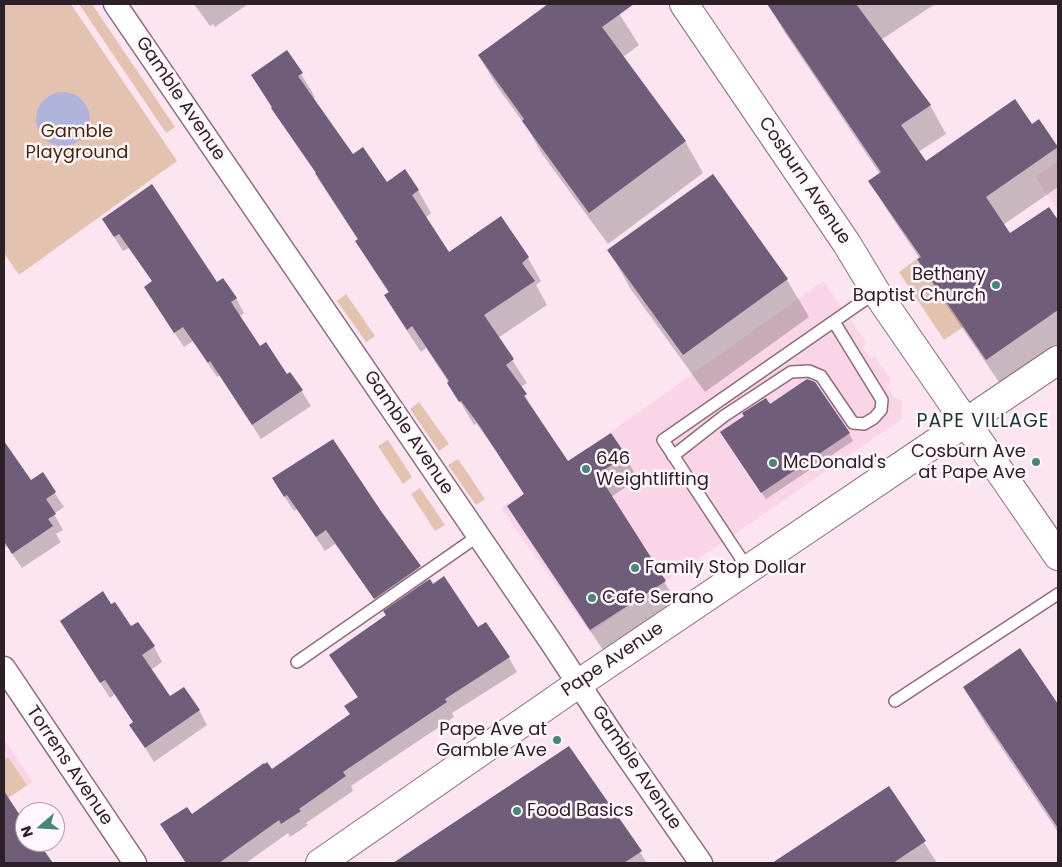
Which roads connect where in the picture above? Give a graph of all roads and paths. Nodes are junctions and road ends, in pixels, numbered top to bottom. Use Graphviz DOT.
graph roads {
  1 [pos="115,4"];
  2 [pos="684,4"];
  3 [pos="876,292"];
  4 [pos="834,322"];
  5 [pos="1058,360"];
  6 [pos="966,422"];
  7 [pos="673,456"];
  8 [pos="478,536"];
  9 [pos="1058,556"];
  10 [pos="748,570"];
  11 [pos="1058,594"];
  12 [pos="297,662"];
  13 [pos="4,668"];
  14 [pos="578,684"];
  15 [pos="894,701"];
  16 [pos="135,863"];
  17 [pos="320,863"];
  18 [pos="701,863"];
  1 -- 8 [label="street, Gamble Avenue"];
  2 -- 3 [label="main road, Cosburn Avenue"];
  3 -- 4 [label="lane"];
  3 -- 6 [label="main road, Cosburn Avenue"];
  4 -- 7 [label="lane"];
  4 -- 7 [label="lane"];
  5 -- 6 [label="main road, Pape Avenue"];
  6 -- 9 [label="main road, Cosburn Avenue"];
  6 -- 10 [label="main road, Pape Avenue"];
  7 -- 10 [label="lane"];
  8 -- 12 [label="lane"];
  8 -- 14 [label="street, Gamble Avenue"];
  10 -- 14 [label="main road, Pape Avenue"];
  11 -- 15 [label="lane"];
  13 -- 16 [label="street, Torrens Avenue"];
  14 -- 17 [label="main road, Pape Avenue"];
  14 -- 18 [label="street, Gamble Avenue"];
}
